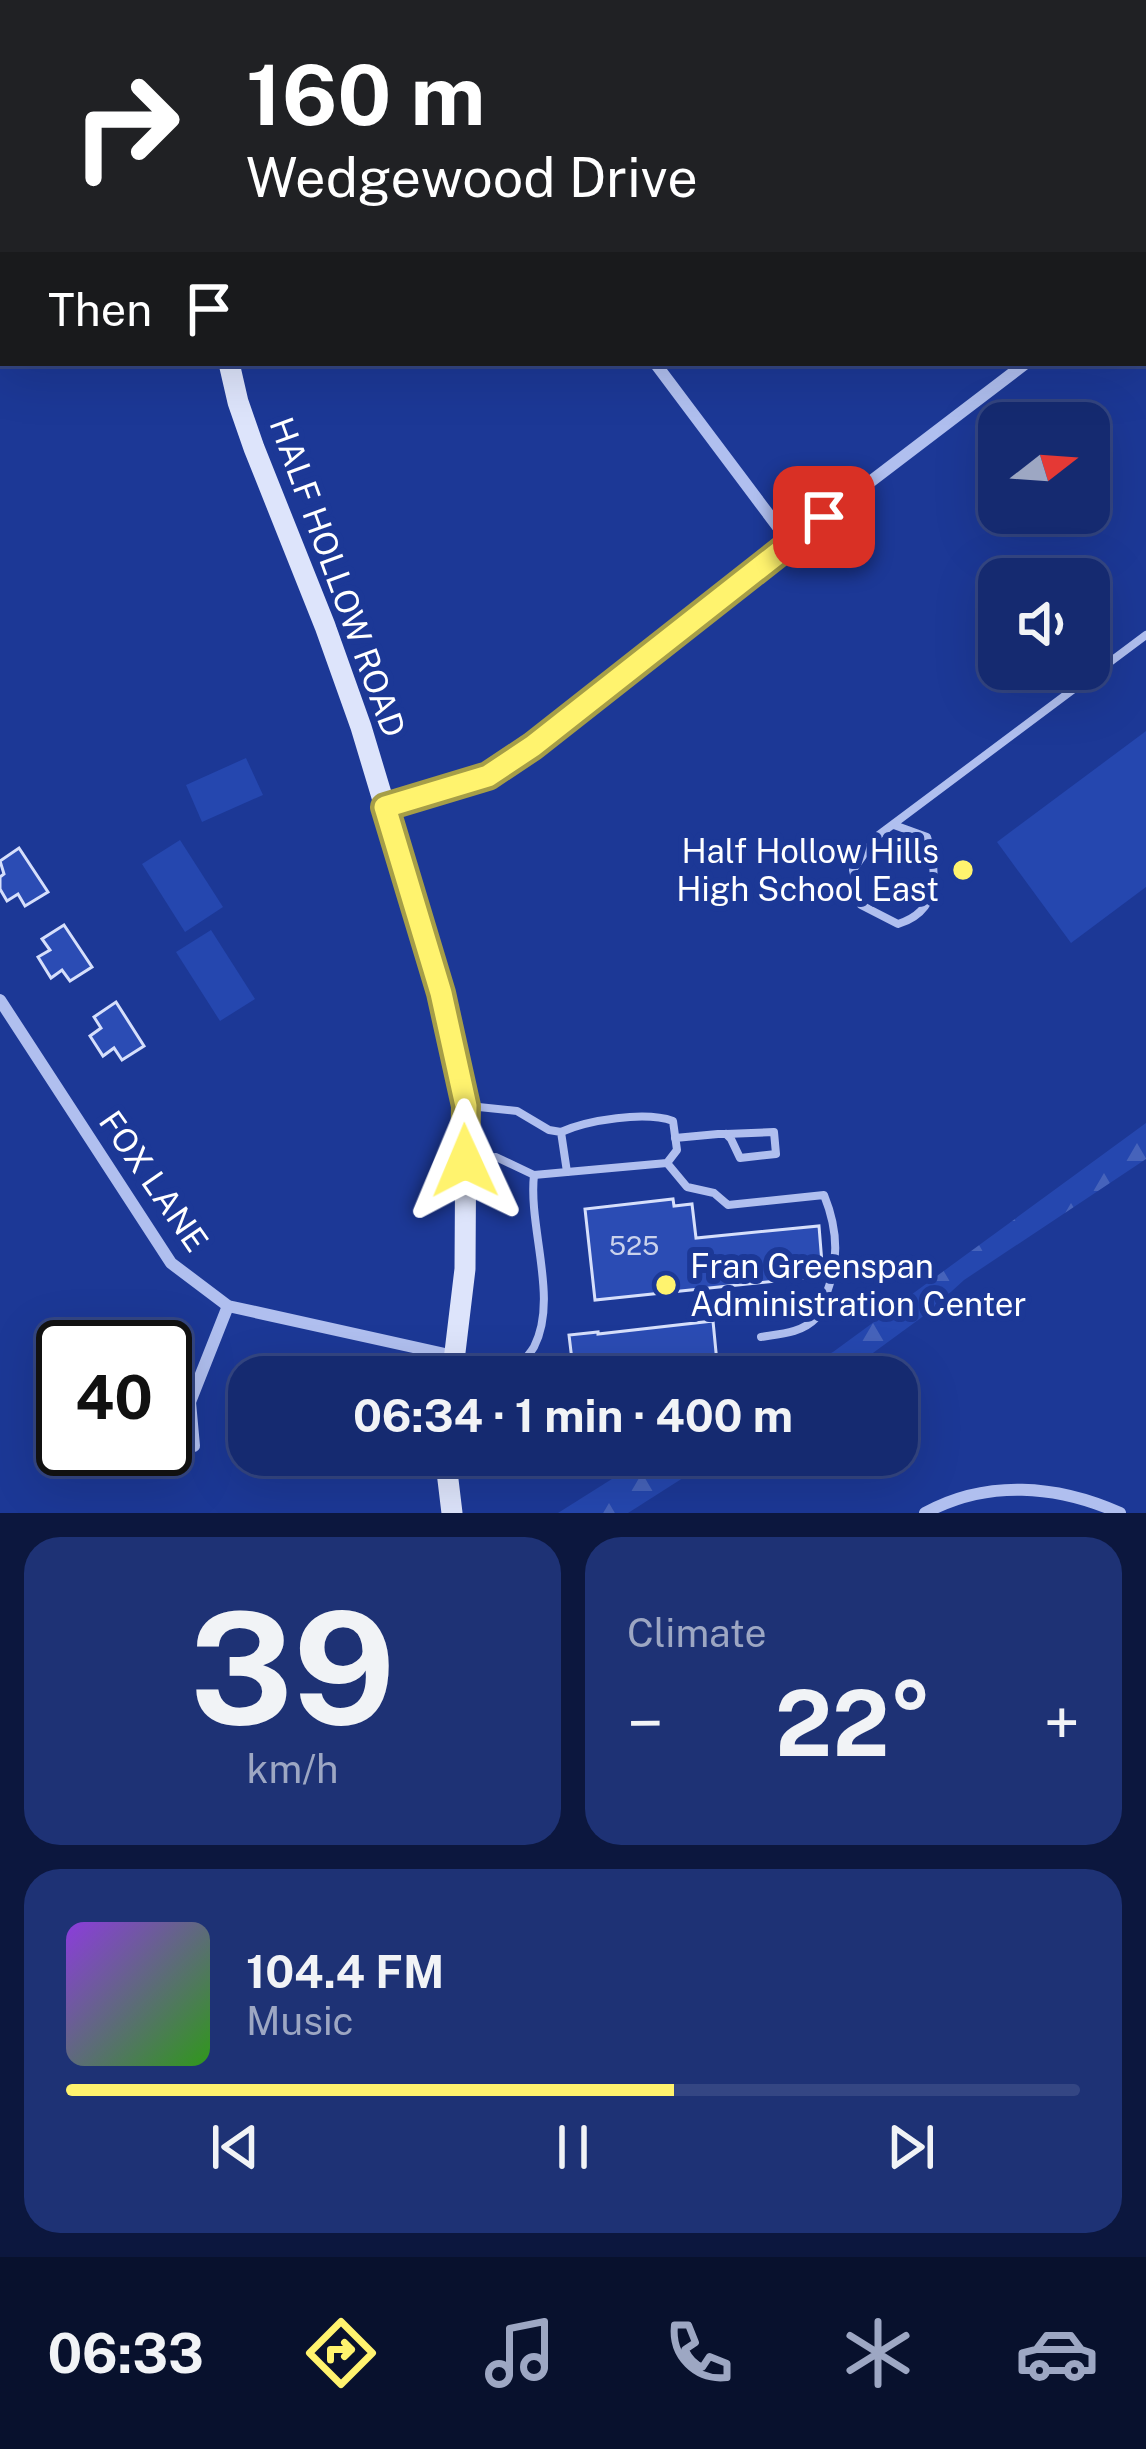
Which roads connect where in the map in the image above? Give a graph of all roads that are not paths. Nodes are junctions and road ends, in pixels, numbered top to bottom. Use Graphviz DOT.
graph roads {
  1 [pos="231,366"];
  2 [pos="657,366"];
  3 [pos="1022,366"];
  4 [pos="790,543"];
  5 [pos="1146,634"];
  6 [pos="385,807"];
  7 [pos="894,825"];
  8 [pos="0,1000"];
  9 [pos="466,1106"];
  10 [pos="561,1132"];
  11 [pos="726,1134"];
  12 [pos="675,1138"];
  13 [pos="465,1161"];
  14 [pos="667,1163"];
  15 [pos="567,1172"];
  16 [pos="534,1175"];
  17 [pos="228,1306"];
  18 [pos="761,1337"];
  19 [pos="416,1356"];
  20 [pos="454,1356"];
  21 [pos="526,1356"];
  22 [pos="194,1445"];
  23 [pos="448,1476"];
  24 [pos="452,1513"];
  25 [pos="925,1513"];
  26 [pos="1120,1513"];
  1 -- 6 [label="street, HALF HOLLOW ROAD"];
  2 -- 4 [label="street"];
  3 -- 4 [label="street"];
  4 -- 6 [label="street"];
  5 -- 7 [label="lane"];
  6 -- 9 [label="street, HALF HOLLOW ROAD"];
  7 -- 7 [label="lane"];
  8 -- 17 [label="street, FOX LANE"];
  9 -- 10 [label="lane"];
  9 -- 13 [label="street, HALF HOLLOW ROAD"];
  10 -- 12 [label="lane"];
  10 -- 15 [label="lane"];
  11 -- 11 [label="lane"];
  11 -- 12 [label="lane"];
  12 -- 14 [label="lane"];
  13 -- 16 [label="lane"];
  13 -- 20 [label="street, HALF HOLLOW ROAD"];
  14 -- 15 [label="lane"];
  14 -- 18 [label="lane"];
  15 -- 16 [label="lane"];
  16 -- 21 [label="lane"];
  17 -- 19 [label="street, FOX LANE"];
  17 -- 22 [label="street"];
  23 -- 24 [label="street"];
  25 -- 26 [label="street"];
}
